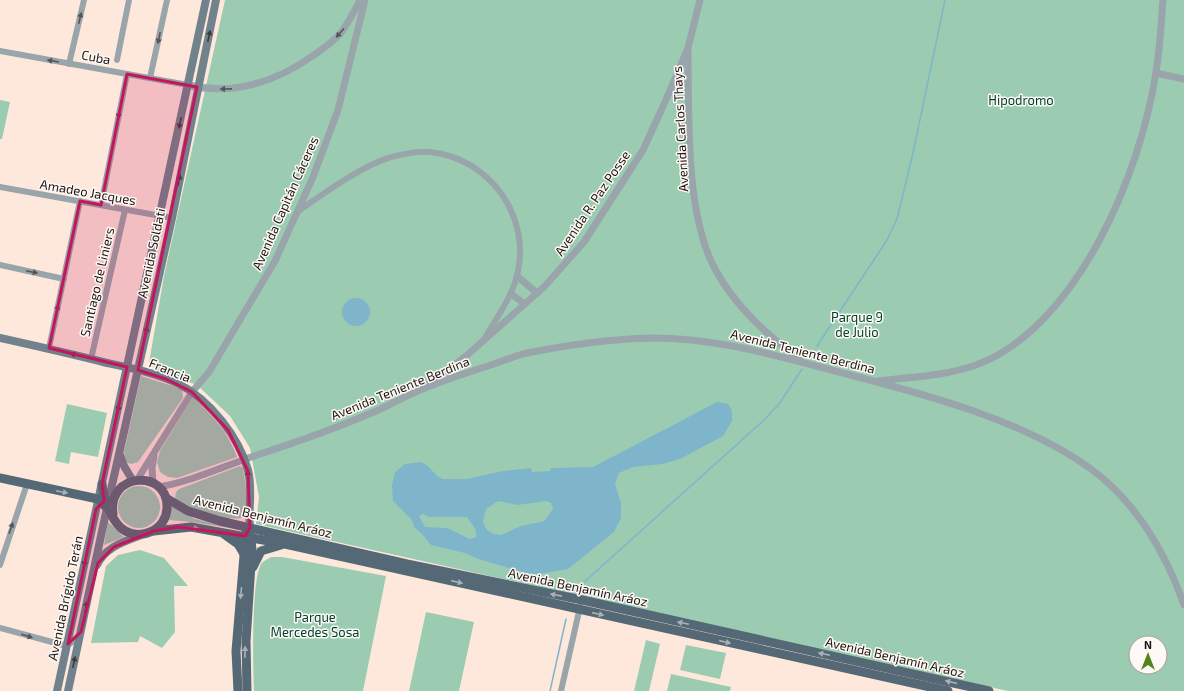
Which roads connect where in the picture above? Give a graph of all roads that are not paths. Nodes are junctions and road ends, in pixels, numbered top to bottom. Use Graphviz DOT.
graph roads {
  1 [pos="84,0"];
  2 [pos="129,0"];
  3 [pos="167,0"];
  4 [pos="206,0"];
  5 [pos="216,0"];
  6 [pos="360,0"];
  7 [pos="365,0"];
  8 [pos="700,0"];
  9 [pos="1163,0"];
  10 [pos="688,48"];
  11 [pos="0,51"];
  12 [pos="117,60"];
  13 [pos="70,64"];
  14 [pos="1156,73"];
  15 [pos="127,74"];
  16 [pos="150,78"];
  17 [pos="1184,79"];
  18 [pos="188,85"];
  19 [pos="197,87"];
  20 [pos="0,187"];
  21 [pos="80,201"];
  22 [pos="101,205"];
  23 [pos="125,210"];
  24 [pos="297,212"];
  25 [pos="160,216"];
  26 [pos="172,218"];
  27 [pos="0,265"];
  28 [pos="517,276"];
  29 [pos="64,279"];
  30 [pos="511,294"];
  31 [pos="537,294"];
  32 [pos="525,304"];
  33 [pos="0,338"];
  34 [pos="482,342"];
  35 [pos="49,348"];
  36 [pos="91,359"];
  37 [pos="803,361"];
  38 [pos="127,368"];
  39 [pos="138,370"];
  40 [pos="874,381"];
  41 [pos="420,390"];
  42 [pos="192,392"];
  43 [pos="156,448"];
  44 [pos="119,454"];
  45 [pos="244,460"];
  46 [pos="0,478"];
  47 [pos="135,480"];
  48 [pos="179,483"];
  49 [pos="27,484"];
  50 [pos="102,484"];
  51 [pos="156,485"];
  52 [pos="116,486"];
  53 [pos="165,497"];
  54 [pos="105,504"];
  55 [pos="154,531"];
  56 [pos="217,531"];
  57 [pos="249,534"];
  58 [pos="141,535"];
  59 [pos="285,544"];
  60 [pos="244,554"];
  61 [pos="0,565"];
  62 [pos="250,574"];
  63 [pos="91,581"];
  64 [pos="582,600"];
  65 [pos="1184,605"];
  66 [pos="579,610"];
  67 [pos="0,628"];
  68 [pos="81,632"];
  69 [pos="55,644"];
  70 [pos="68,644"];
  71 [pos="64,663"];
  72 [pos="925,685"];
  73 [pos="57,691"];
  74 [pos="68,691"];
  75 [pos="238,691"];
  76 [pos="247,691"];
  77 [pos="561,691"];
  78 [pos="948,691"];
  79 [pos="989,691"];
  13 -- 1 [label="street, one-way"];
  2 -- 12 [label="street"];
  3 -- 16 [label="street, one-way"];
  4 -- 18 [label="main road, Avenida Soldati"];
  19 -- 5 [label="main road, Avenida Soldati, one-way"];
  6 -- 19 [label="street, one-way"];
  7 -- 24 [label="street, Avenida Capitán Cáceres"];
  8 -- 10 [label="street, Avenida R. Paz Posse"];
  9 -- 14 [label="street"];
  10 -- 31 [label="street, Avenida R. Paz Posse"];
  10 -- 37 [label="street, Avenida Carlos Thays"];
  13 -- 11 [label="street, Cuba, one-way"];
  13 -- 15 [label="street, Cuba"];
  14 -- 17 [label="street"];
  14 -- 40 [label="street"];
  15 -- 16 [label="street, Cuba"];
  15 -- 22 [label="street, one-way"];
  16 -- 18 [label="street, Cuba"];
  18 -- 19 [label="street"];
  18 -- 25 [label="main road, Avenida Soldati, one-way"];
  26 -- 19 [label="main road, Avenida Soldati, one-way"];
  20 -- 21 [label="street, Amadeo Jacques"];
  21 -- 22 [label="street, Amadeo Jacques"];
  21 -- 29 [label="street"];
  22 -- 23 [label="street, Amadeo Jacques"];
  23 -- 25 [label="street, Amadeo Jacques"];
  23 -- 36 [label="street, Santiago de Liniers"];
  24 -- 28 [label="street, Avenida Teniente Berdina"];
  24 -- 42 [label="street, Avenida Capitán Cáceres"];
  25 -- 26 [label="street, Amadeo Jacques"];
  25 -- 38 [label="main road, Avenida Soldati"];
  39 -- 26 [label="main road, Avenida Soldati, one-way"];
  27 -- 29 [label="street, one-way"];
  28 -- 30 [label="street, Avenida Teniente Berdina"];
  28 -- 31 [label="street"];
  35 -- 29 [label="street, one-way"];
  30 -- 32 [label="street"];
  30 -- 34 [label="street, Avenida Teniente Berdina"];
  31 -- 32 [label="street, Avenida R. Paz Posse"];
  32 -- 34 [label="street, Avenida R. Paz Posse"];
  33 -- 35 [label="main road, Francia"];
  34 -- 41 [label="street, Avenida R. Paz Posse"];
  36 -- 35 [label="main road, Francia, one-way"];
  36 -- 38 [label="main road, Francia"];
  37 -- 40 [label="street, Avenida Teniente Berdina"];
  37 -- 41 [label="street, Avenida Teniente Berdina"];
  38 -- 39 [label="main road, Francia"];
  38 -- 50 [label="main road, Avenida Soldati, one-way"];
  39 -- 42 [label="main road, Francia"];
  39 -- 44 [label="main road, Avenida Soldati"];
  40 -- 65 [label="street, Avenida Teniente Berdina"];
  41 -- 45 [label="street, Avenida Teniente Berdina"];
  42 -- 43 [label="street, Avenida Capitán Cáceres"];
  42 -- 45 [label="main road, Francia"];
  43 -- 47 [label="street, Avenida Capitán Cáceres"];
  43 -- 51 [label="street"];
  44 -- 47 [label="main road"];
  44 -- 52 [label="main road, Avenida Soldati"];
  45 -- 48 [label="street, Avenida Teniente Berdina"];
  57 -- 45 [label="main road, Francia, one-way"];
  46 -- 49 [label="main road"];
  47 -- 51 [label="main road"];
  47 -- 52 [label="main road"];
  48 -- 51 [label="street, Avenida Teniente Berdina"];
  48 -- 53 [label="street"];
  49 -- 54 [label="main road, one-way"];
  61 -- 49 [label="street, one-way"];
  50 -- 54 [label="main road"];
  51 -- 53 [label="main road"];
  52 -- 54 [label="main road"];
  52 -- 54 [label="main road"];
  53 -- 55 [label="main road"];
  53 -- 57 [label="main road, Avenida Benjamín Aráoz"];
  54 -- 58 [label="main road"];
  54 -- 63 [label="main road, Avenida Brígido Terán"];
  54 -- 70 [label="main road, Avenida Brígido Terán, one-way"];
  55 -- 56 [label="main road, Avenida Benjamín Aráoz, one-way"];
  55 -- 58 [label="main road"];
  56 -- 57 [label="main road, Avenida Benjamín Aráoz"];
  56 -- 60 [label="main road"];
  57 -- 59 [label="main road, Avenida Benjamín Aráoz"];
  57 -- 60 [label="main road"];
  57 -- 62 [label="main road"];
  64 -- 57 [label="main road, Avenida Benjamín Aráoz, one-way"];
  58 -- 63 [label="main road"];
  59 -- 62 [label="main road"];
  59 -- 66 [label="main road, Avenida Benjamín Aráoz, one-way"];
  60 -- 75 [label="main road, one-way"];
  76 -- 62 [label="main road, one-way"];
  68 -- 63 [label="main road, Avenida Brígido Terán, one-way"];
  64 -- 66 [label="street"];
  72 -- 64 [label="main road, Avenida Benjamín Aráoz, one-way"];
  66 -- 72 [label="main road, Avenida Benjamín Aráoz, one-way"];
  66 -- 77 [label="street"];
  67 -- 69 [label="street, one-way"];
  68 -- 70 [label="street"];
  74 -- 68 [label="main road, Avenida Brígido Terán, one-way"];
  69 -- 70 [label="street"];
  69 -- 71 [label="street"];
  70 -- 71 [label="main road, Avenida Brígido Terán"];
  71 -- 73 [label="main road, Avenida Brígido Terán"];
  72 -- 78 [label="main road, Avenida Benjamín Aráoz"];
  79 -- 72 [label="main road, Avenida Benjamín Aráoz, one-way"];
}
